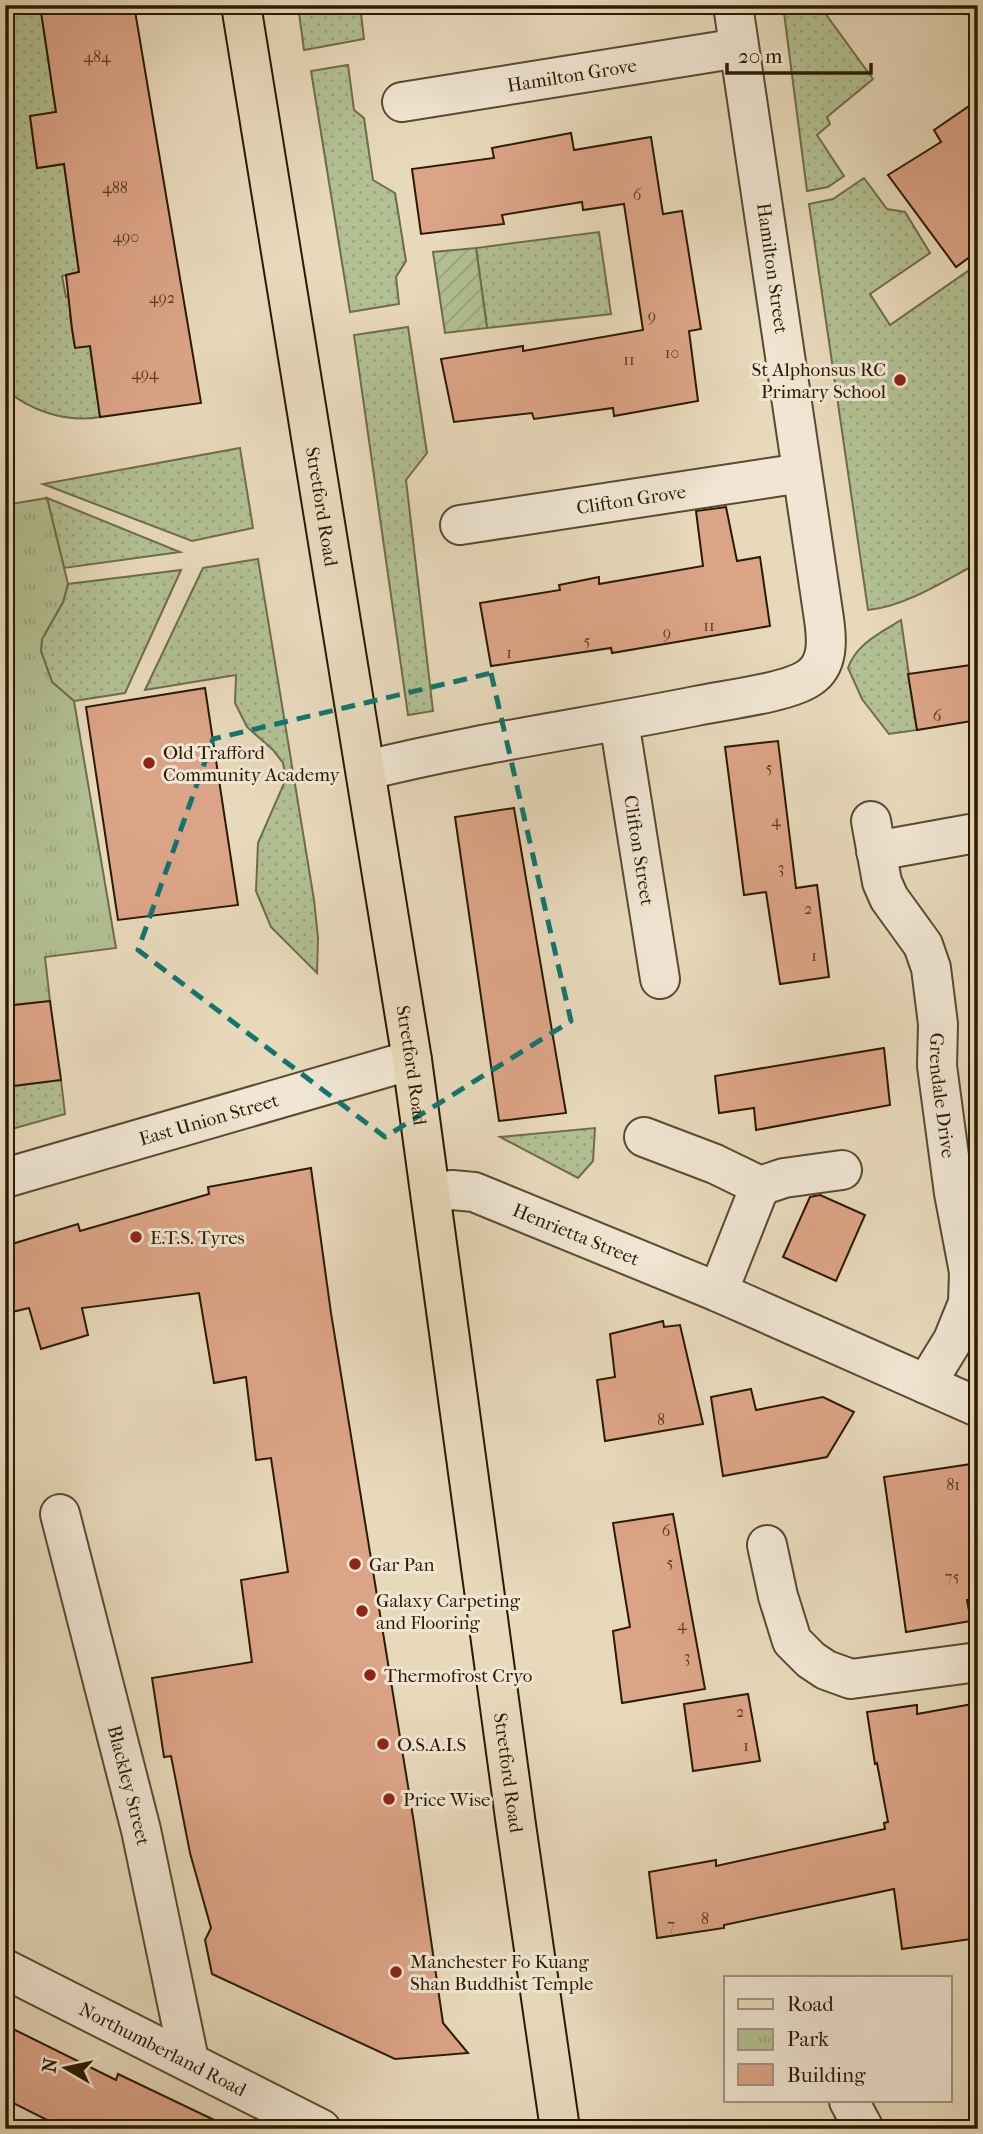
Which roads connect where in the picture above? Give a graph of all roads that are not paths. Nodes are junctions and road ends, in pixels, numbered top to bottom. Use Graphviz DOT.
graph roads {
  1 [pos="241,5"];
  2 [pos="733,5"];
  3 [pos="739,48"];
  4 [pos="402,102"];
  5 [pos="802,473"];
  6 [pos="460,525"];
  7 [pos="620,721"];
  8 [pos="367,770"];
  9 [pos="970,834"];
  10 [pos="660,979"];
  11 [pos="412,1060"];
  12 [pos="644,1137"];
  13 [pos="842,1170"];
  14 [pos="5,1178"];
  15 [pos="760,1186"];
  16 [pos="431,1194"];
  17 [pos="718,1292"];
  18 [pos="926,1384"];
  19 [pos="978,1407"];
  20 [pos="60,1514"];
  21 [pos="767,1545"];
  22 [pos="978,1662"];
  23 [pos="5,1969"];
  24 [pos="189,2060"];
  25 [pos="850,2102"];
  26 [pos="321,2129"];
  27 [pos="559,2129"];
  28 [pos="864,2129"];
  1 -- 8 [label="main road, Stretford Road"];
  2 -- 3 [label="street, Hamilton Street"];
  3 -- 4 [label="street, Hamilton Grove"];
  3 -- 5 [label="street, Hamilton Street"];
  5 -- 6 [label="street, Clifton Grove"];
  5 -- 7 [label="street, Hamilton Street"];
  7 -- 8 [label="street"];
  7 -- 10 [label="street, Clifton Street"];
  8 -- 11 [label="main road, Stretford Road"];
  9 -- 18 [label="street, Grendale Drive"];
  11 -- 14 [label="street, East Union Street"];
  11 -- 16 [label="main road, Stretford Road"];
  12 -- 15 [label="street"];
  13 -- 15 [label="street"];
  15 -- 17 [label="street"];
  16 -- 17 [label="street, Henrietta Street"];
  16 -- 27 [label="main road, Stretford Road"];
  17 -- 18 [label="street, Henrietta Street"];
  18 -- 19 [label="street, Henrietta Street"];
  20 -- 24 [label="street, Blackley Street"];
  21 -- 22 [label="street"];
  23 -- 24 [label="street, Northumberland Road"];
  24 -- 26 [label="street, Northumberland Road"];
  25 -- 28 [label="street"];
}
